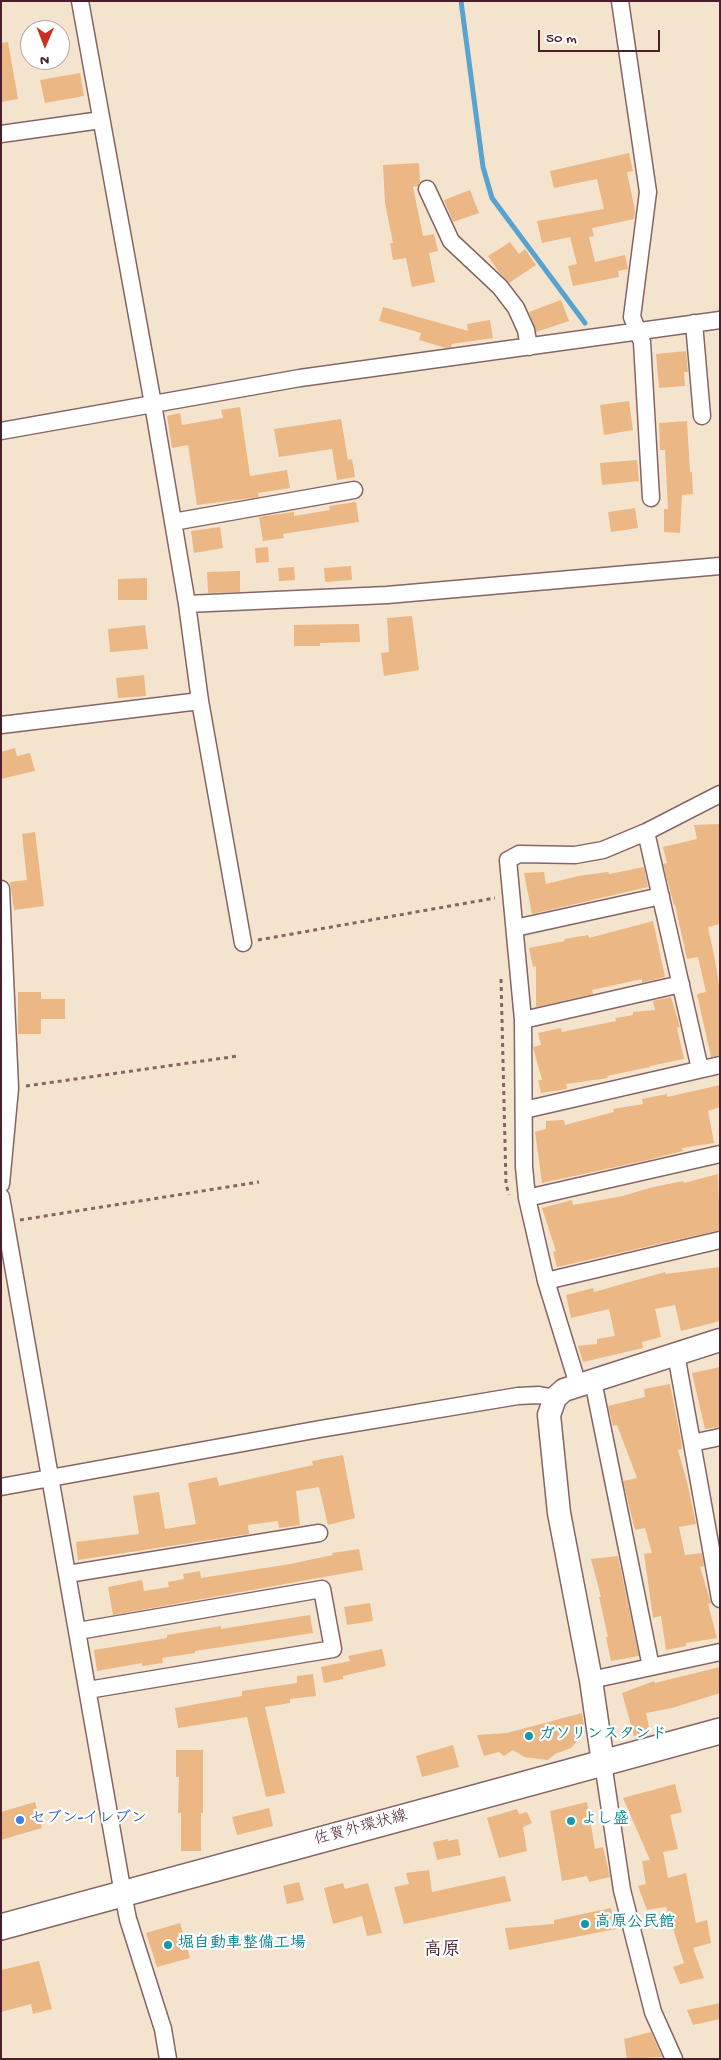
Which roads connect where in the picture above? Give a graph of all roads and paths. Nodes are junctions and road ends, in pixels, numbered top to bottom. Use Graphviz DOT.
graph roads {
  1 [pos="80,1"];
  2 [pos="620,1"];
  3 [pos="101,120"];
  4 [pos="1,134"];
  5 [pos="426,189"];
  6 [pos="720,320"];
  7 [pos="694,323"];
  8 [pos="637,330"];
  9 [pos="530,347"];
  10 [pos="153,404"];
  11 [pos="702,416"];
  12 [pos="1,431"];
  13 [pos="354,490"];
  14 [pos="651,498"];
  15 [pos="173,522"];
  16 [pos="720,566"];
  17 [pos="187,604"];
  18 [pos="200,701"];
  19 [pos="1,725"];
  20 [pos="720,794"];
  21 [pos="646,832"];
  22 [pos="1,889"];
  23 [pos="661,896"];
  24 [pos="495,907"];
  25 [pos="2,917"];
  26 [pos="516,928"];
  27 [pos="243,943"];
  28 [pos="501,973"];
  29 [pos="681,984"];
  30 [pos="523,1020"];
  31 [pos="238,1056"];
  32 [pos="720,1065"];
  33 [pos="700,1070"];
  34 [pos="10,1088"];
  35 [pos="524,1110"];
  36 [pos="720,1154"];
  37 [pos="259,1182"];
  38 [pos="1,1184"];
  39 [pos="1,1197"];
  40 [pos="527,1198"];
  41 [pos="511,1203"];
  42 [pos="6,1222"];
  43 [pos="720,1240"];
  44 [pos="546,1281"];
  45 [pos="720,1340"];
  46 [pos="676,1354"];
  47 [pos="586,1383"];
  48 [pos="555,1398"];
  49 [pos="720,1437"];
  50 [pos="692,1443"];
  51 [pos="51,1478"];
  52 [pos="1,1487"];
  53 [pos="320,1533"];
  54 [pos="68,1574"];
  55 [pos="720,1599"];
  56 [pos="78,1631"];
  57 [pos="720,1652"];
  58 [pos="651,1667"];
  59 [pos="591,1680"];
  60 [pos="88,1690"];
  61 [pos="720,1731"];
  62 [pos="603,1763"];
  63 [pos="123,1894"];
  64 [pos="1,1927"];
  65 [pos="168,2059"];
  66 [pos="674,2059"];
  1 -- 3 [label="street"];
  2 -- 8 [label="street"];
  3 -- 4 [label="street"];
  3 -- 10 [label="street"];
  5 -- 9 [label="street"];
  6 -- 7 [label="street"];
  7 -- 8 [label="street"];
  7 -- 11 [label="street"];
  8 -- 9 [label="street"];
  8 -- 14 [label="street"];
  9 -- 10 [label="street"];
  10 -- 12 [label="street"];
  10 -- 15 [label="street"];
  13 -- 15 [label="street"];
  15 -- 17 [label="street"];
  16 -- 17 [label="street"];
  17 -- 18 [label="street"];
  18 -- 19 [label="street"];
  18 -- 27 [label="street"];
  20 -- 21 [label="street"];
  21 -- 23 [label="street"];
  21 -- 26 [label="street"];
  22 -- 25 [label="street"];
  23 -- 26 [label="street"];
  23 -- 29 [label="street"];
  24 -- 27 [label="path"];
  25 -- 34 [label="street"];
  26 -- 30 [label="street"];
  28 -- 41 [label="path"];
  29 -- 30 [label="street"];
  29 -- 33 [label="street"];
  30 -- 35 [label="street"];
  31 -- 34 [label="path"];
  32 -- 33 [label="street"];
  33 -- 35 [label="street"];
  34 -- 38 [label="street"];
  35 -- 40 [label="street"];
  36 -- 40 [label="street"];
  37 -- 42 [label="path"];
  39 -- 42 [label="street"];
  40 -- 44 [label="street"];
  42 -- 51 [label="street"];
  43 -- 44 [label="street"];
  44 -- 47 [label="street"];
  45 -- 46 [label="street"];
  46 -- 47 [label="street"];
  46 -- 50 [label="street"];
  47 -- 48 [label="street"];
  47 -- 58 [label="street"];
  48 -- 51 [label="street"];
  48 -- 59 [label="street"];
  49 -- 50 [label="street"];
  50 -- 55 [label="street"];
  51 -- 52 [label="street"];
  51 -- 54 [label="street"];
  53 -- 54 [label="street"];
  54 -- 56 [label="street"];
  56 -- 60 [label="street"];
  56 -- 60 [label="street"];
  57 -- 58 [label="street"];
  58 -- 59 [label="street"];
  59 -- 62 [label="street"];
  60 -- 63 [label="street"];
  61 -- 62 [label="main road, 佐賀外環状線"];
  62 -- 63 [label="main road, 佐賀外環状線"];
  62 -- 66 [label="street"];
  63 -- 64 [label="main road, 佐賀外環状線"];
  63 -- 65 [label="street"];
}
